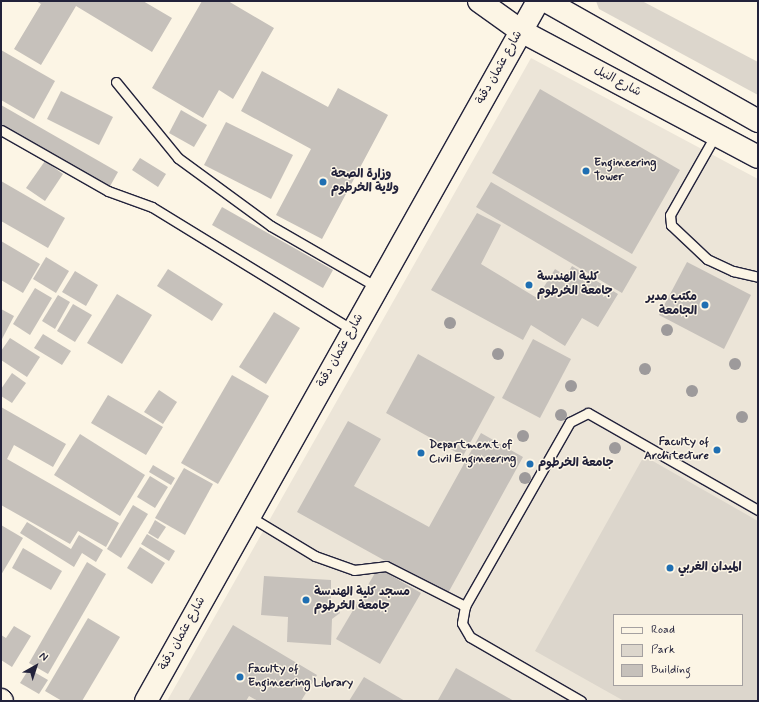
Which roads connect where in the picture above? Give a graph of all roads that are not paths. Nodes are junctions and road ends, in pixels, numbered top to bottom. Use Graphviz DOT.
graph roads {
  1 [pos="479,1"];
  2 [pos="538,1"];
  3 [pos="546,1"];
  4 [pos="567,6"];
  5 [pos="521,31"];
  6 [pos="116,82"];
  7 [pos="758,121"];
  8 [pos="1,130"];
  9 [pos="716,134"];
  10 [pos="758,157"];
  11 [pos="758,277"];
  12 [pos="377,287"];
  13 [pos="353,330"];
  14 [pos="758,510"];
  15 [pos="249,516"];
  16 [pos="465,606"];
  17 [pos="146,701"];
  18 [pos="581,701"];
  1 -- 5 [label="street, شارع النيل"];
  2 -- 5 [label="street, شارع عثمان دقنة"];
  3 -- 4 [label="street"];
  4 -- 7 [label="street"];
  5 -- 9 [label="street, شارع النيل"];
  5 -- 12 [label="street, شارع عثمان دقنة"];
  6 -- 12 [label="lane"];
  8 -- 13 [label="lane"];
  9 -- 10 [label="street, شارع النيل"];
  9 -- 11 [label="lane"];
  12 -- 13 [label="street, شارع عثمان دقنة"];
  13 -- 15 [label="street, شارع عثمان دقنة"];
  14 -- 16 [label="lane"];
  15 -- 16 [label="lane"];
  15 -- 17 [label="street, شارع عثمان دقنة"];
  16 -- 18 [label="lane"];
}
